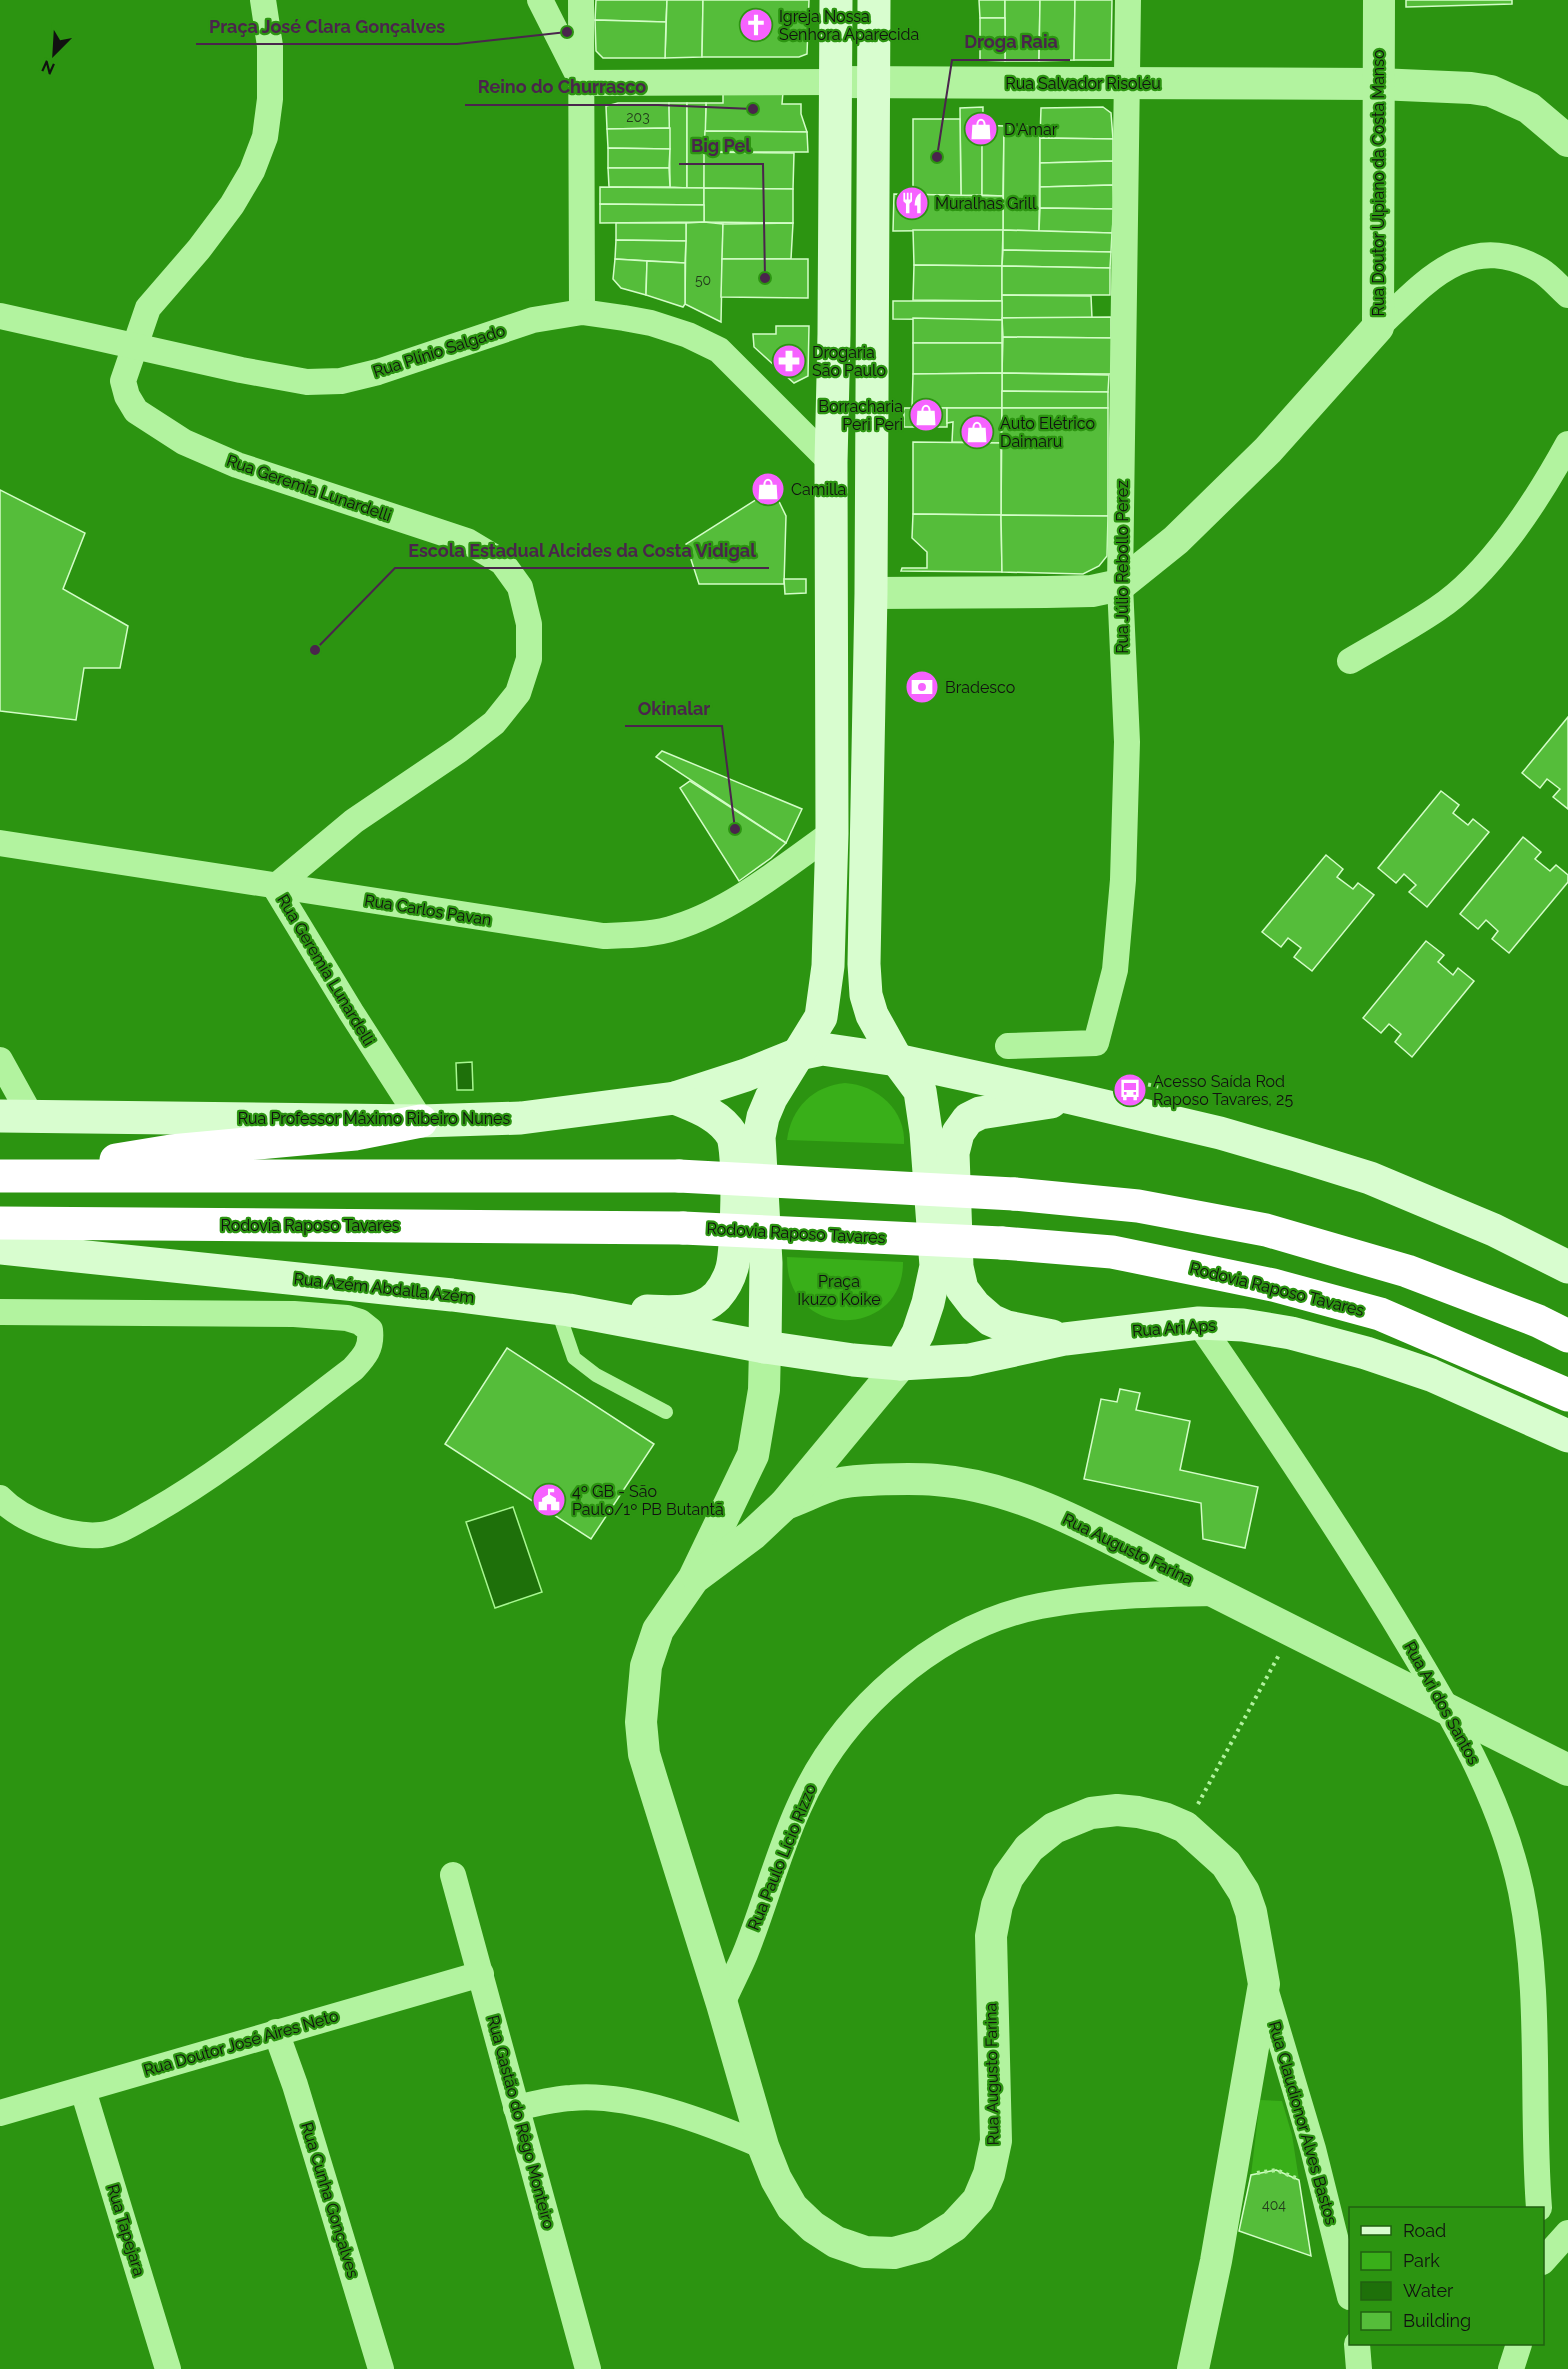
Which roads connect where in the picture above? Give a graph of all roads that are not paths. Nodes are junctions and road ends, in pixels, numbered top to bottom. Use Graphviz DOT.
graph roads {
  1 [pos="263,0"];
  2 [pos="540,0"];
  3 [pos="581,0"];
  4 [pos="836,0"];
  5 [pos="874,0"];
  6 [pos="1128,0"];
  7 [pos="1379,0"];
  8 [pos="834,82"];
  9 [pos="874,82"];
  10 [pos="582,83"];
  11 [pos="1127,83"];
  12 [pos="1378,84"];
  13 [pos="1568,141"];
  14 [pos="1568,295"];
  15 [pos="582,312"];
  16 [pos="0,316"];
  17 [pos="1378,327"];
  18 [pos="134,346"];
  19 [pos="1568,444"];
  20 [pos="831,462"];
  21 [pos="1120,585"];
  22 [pos="871,594"];
  23 [pos="1350,661"];
  24 [pos="832,834"];
  25 [pos="0,843"];
  26 [pos="275,887"];
  27 [pos="1008,1046"];
  28 [pos="798,1054"];
  29 [pos="0,1060"];
  30 [pos="897,1060"];
  31 [pos="675,1098"];
  32 [pos="1071,1098"];
  33 [pos="15,1116"];
  34 [pos="421,1121"];
  35 [pos="8,1175"];
  36 [pos="0,1223"];
  37 [pos="0,1248"];
  38 [pos="1568,1267"];
  39 [pos="563,1309"];
  40 [pos="0,1312"];
  41 [pos="1199,1323"];
  42 [pos="1568,1336"];
  43 [pos="1065,1339"];
  44 [pos="765,1347"];
  45 [pos="901,1364"];
  46 [pos="1568,1395"];
  47 [pos="666,1412"];
  48 [pos="1568,1436"];
  49 [pos="0,1498"];
  50 [pos="785,1504"];
  51 [pos="694,1578"];
  52 [pos="1217,1593"];
  53 [pos="1450,1711"];
  54 [pos="1568,1770"];
  55 [pos="453,1875"];
  56 [pos="481,1974"];
  57 [pos="1264,1984"];
  58 [pos="722,2004"];
  59 [pos="276,2032"];
  60 [pos="83,2090"];
  61 [pos="516,2108"];
  62 [pos="0,2113"];
  63 [pos="763,2146"];
  64 [pos="1539,2207"];
  65 [pos="1568,2233"];
  66 [pos="1544,2256"];
  67 [pos="1349,2293"];
  68 [pos="1357,2345"];
  69 [pos="1518,2345"];
  70 [pos="168,2369"];
  71 [pos="381,2369"];
  72 [pos="588,2369"];
  73 [pos="1193,2369"];
  74 [pos="1359,2369"];
  75 [pos="1511,2369"];
  1 -- 18 [label="street, Rua Geremia Lunardelli"];
  2 -- 10 [label="street"];
  3 -- 10 [label="street"];
  4 -- 8 [label="main road"];
  5 -- 9 [label="main road"];
  6 -- 11 [label="street, Rua Júlio Rebollo Perez"];
  7 -- 12 [label="street, Rua Doutor Ulpiano da Costa Manso"];
  8 -- 9 [label="street, Rua Salvador Risoléu"];
  8 -- 10 [label="street, Rua Salvador Risoléu"];
  8 -- 20 [label="main road"];
  9 -- 11 [label="street, Rua Salvador Risoléu"];
  9 -- 22 [label="main road"];
  10 -- 15 [label="street"];
  11 -- 12 [label="street, Rua Salvador Risoléu"];
  11 -- 21 [label="street, Rua Júlio Rebollo Perez"];
  12 -- 13 [label="street, Rua Salvador Risoléu"];
  12 -- 17 [label="street, Rua Doutor Ulpiano da Costa Manso"];
  14 -- 17 [label="street"];
  15 -- 18 [label="street, Rua Plínio Salgado"];
  15 -- 20 [label="street, Rua Plínio Salgado"];
  16 -- 18 [label="street, Rua Plínio Salgado"];
  17 -- 21 [label="street, Rua Doutor Ulpiano da Costa Manso"];
  18 -- 26 [label="street, Rua Geremia Lunardelli"];
  19 -- 23 [label="street"];
  20 -- 24 [label="main road"];
  21 -- 22 [label="street, Rua Doutor Ulpiano da Costa Manso"];
  21 -- 27 [label="street, Rua Júlio Rebollo Perez"];
  22 -- 30 [label="main road"];
  24 -- 26 [label="street, Rua Carlos Pavan"];
  24 -- 28 [label="main road"];
  25 -- 26 [label="street, Rua Carlos Pavan"];
  26 -- 34 [label="street, Rua Geremia Lunardelli"];
  28 -- 30 [label="main road, Rua Professor Máximo Ribeiro Nunes"];
  28 -- 31 [label="main road, Rua Professor Máximo Ribeiro Nunes"];
  28 -- 44 [label="main road"];
  29 -- 33 [label="street"];
  30 -- 32 [label="main road, Rua Professor Máximo Ribeiro Nunes"];
  30 -- 45 [label="main road"];
  31 -- 34 [label="main road, Rua Professor Máximo Ribeiro Nunes"];
  31 -- 39 [label="main road"];
  32 -- 38 [label="main road, Rua Professor Máximo Ribeiro Nunes"];
  32 -- 43 [label="main road"];
  33 -- 34 [label="main road, Rua Professor Máximo Ribeiro Nunes"];
  34 -- 35 [label="highway"];
  35 -- 42 [label="highway, bridge"];
  36 -- 46 [label="highway, Rodovia Raposo Tavares, bridge"];
  37 -- 39 [label="main road, Rua Azém Abdalla Azém"];
  39 -- 44 [label="main road, Rua Azém Abdalla Azém"];
  39 -- 47 [label="lane"];
  40 -- 49 [label="street, Rua Azém Abdalla Azém"];
  41 -- 43 [label="main road, Rua Ari Aps"];
  41 -- 48 [label="main road, Rua Ari Aps"];
  41 -- 53 [label="street, Rua Ari dos Santos"];
  43 -- 45 [label="main road, Rua Ari Aps"];
  44 -- 45 [label="main road, Rua Ari Aps"];
  44 -- 51 [label="street, Rua Augusto Farina"];
  45 -- 50 [label="street, Rua Augusto Farina"];
  50 -- 51 [label="street, Rua Augusto Farina"];
  50 -- 52 [label="street, Rua Augusto Farina"];
  51 -- 58 [label="street, Rua Augusto Farina"];
  52 -- 53 [label="street, Rua Augusto Farina"];
  52 -- 58 [label="street, Rua Paulo Lício Rizzo"];
  53 -- 54 [label="street, Rua Augusto Farina"];
  53 -- 64 [label="street, Rua Ari dos Santos"];
  55 -- 56 [label="street, Rua Gastão do Rêgo Monteiro"];
  56 -- 59 [label="street, Rua Doutor José Aires Neto"];
  56 -- 61 [label="street, Rua Gastão do Rêgo Monteiro"];
  57 -- 63 [label="street, Rua Augusto Farina"];
  57 -- 67 [label="street, Rua Claudionor Alves Bastos"];
  57 -- 73 [label="street, Rua Augusto Farina"];
  58 -- 63 [label="street, Rua Augusto Farina"];
  59 -- 60 [label="street, Rua Doutor José Aires Neto"];
  59 -- 71 [label="street, Rua Cunha Gonçalves"];
  60 -- 62 [label="street, Rua Doutor José Aires Neto"];
  60 -- 70 [label="street, Rua Tapejara"];
  61 -- 63 [label="street"];
  61 -- 72 [label="street, Rua Gastão do Rêgo Monteiro"];
  65 -- 66 [label="street"];
  68 -- 74 [label="street"];
  69 -- 75 [label="street"];
}
